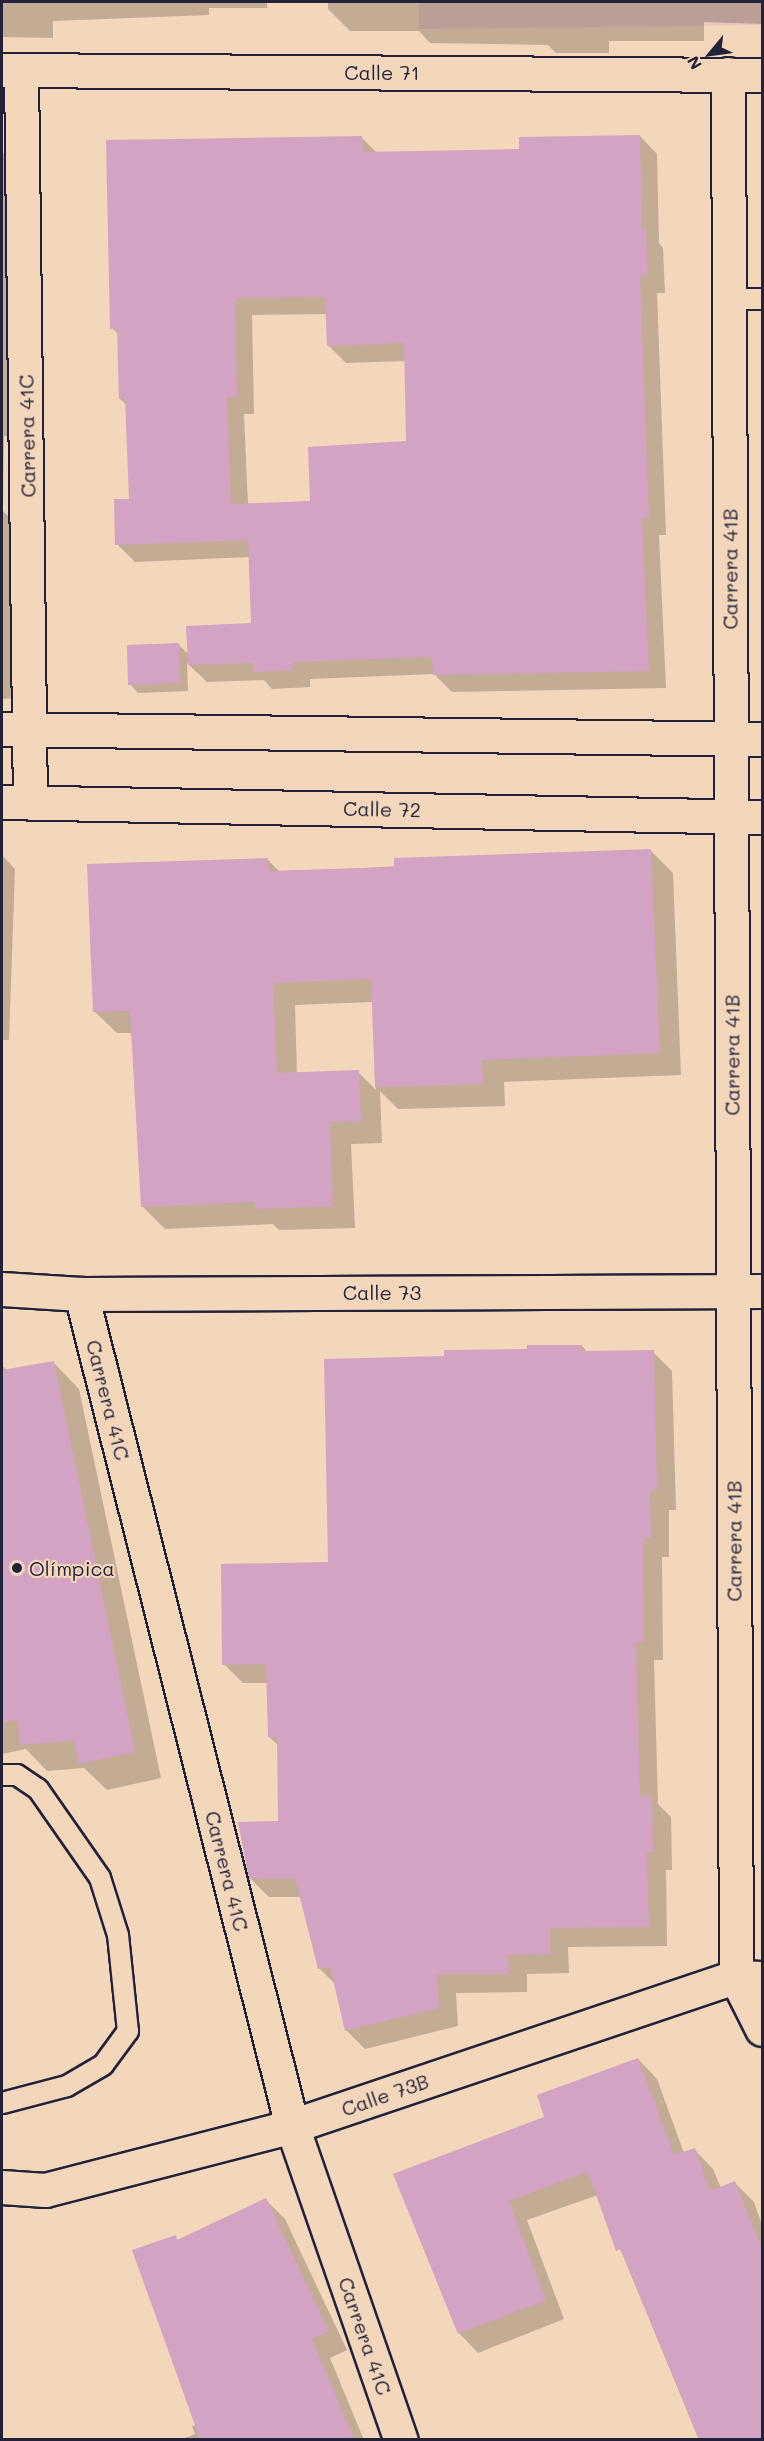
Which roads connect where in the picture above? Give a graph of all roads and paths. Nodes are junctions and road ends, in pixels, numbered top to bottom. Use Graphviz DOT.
graph roads {
  1 [pos="11,70"];
  2 [pos="728,74"];
  3 [pos="762,75"];
  4 [pos="728,298"];
  5 [pos="762,299"];
  6 [pos="17,729"];
  7 [pos="762,739"];
  8 [pos="730,740"];
  9 [pos="16,802"];
  10 [pos="747,816"];
  11 [pos="2,1289"];
  12 [pos="748,1291"];
  13 [pos="81,1294"];
  14 [pos="2,1775"];
  15 [pos="749,1977"];
  16 [pos="762,2029"];
  17 [pos="2,2103"];
  18 [pos="292,2126"];
  19 [pos="2,2187"];
  20 [pos="401,2439"];
  1 -- 2 [label="street, Calle 71"];
  1 -- 6 [label="street, Carrera 41C"];
  2 -- 3 [label="street, Calle 71"];
  2 -- 4 [label="street, Carrera 41B"];
  4 -- 5 [label="lane"];
  4 -- 8 [label="street, Carrera 41B"];
  6 -- 8 [label="street"];
  6 -- 9 [label="street, Carrera 41C"];
  7 -- 8 [label="street"];
  8 -- 10 [label="street, Carrera 41B"];
  9 -- 10 [label="street, Calle 72"];
  10 -- 12 [label="street, Carrera 41B"];
  11 -- 13 [label="street, Calle 73"];
  12 -- 13 [label="street, Calle 73"];
  12 -- 15 [label="street, Carrera 41B"];
  13 -- 18 [label="street, Carrera 41C"];
  14 -- 17 [label="lane"];
  15 -- 16 [label="street, Carrera 41B"];
  15 -- 18 [label="street, Calle 73B"];
  18 -- 19 [label="street, Calle 73B"];
  18 -- 20 [label="street, Carrera 41C"];
}
